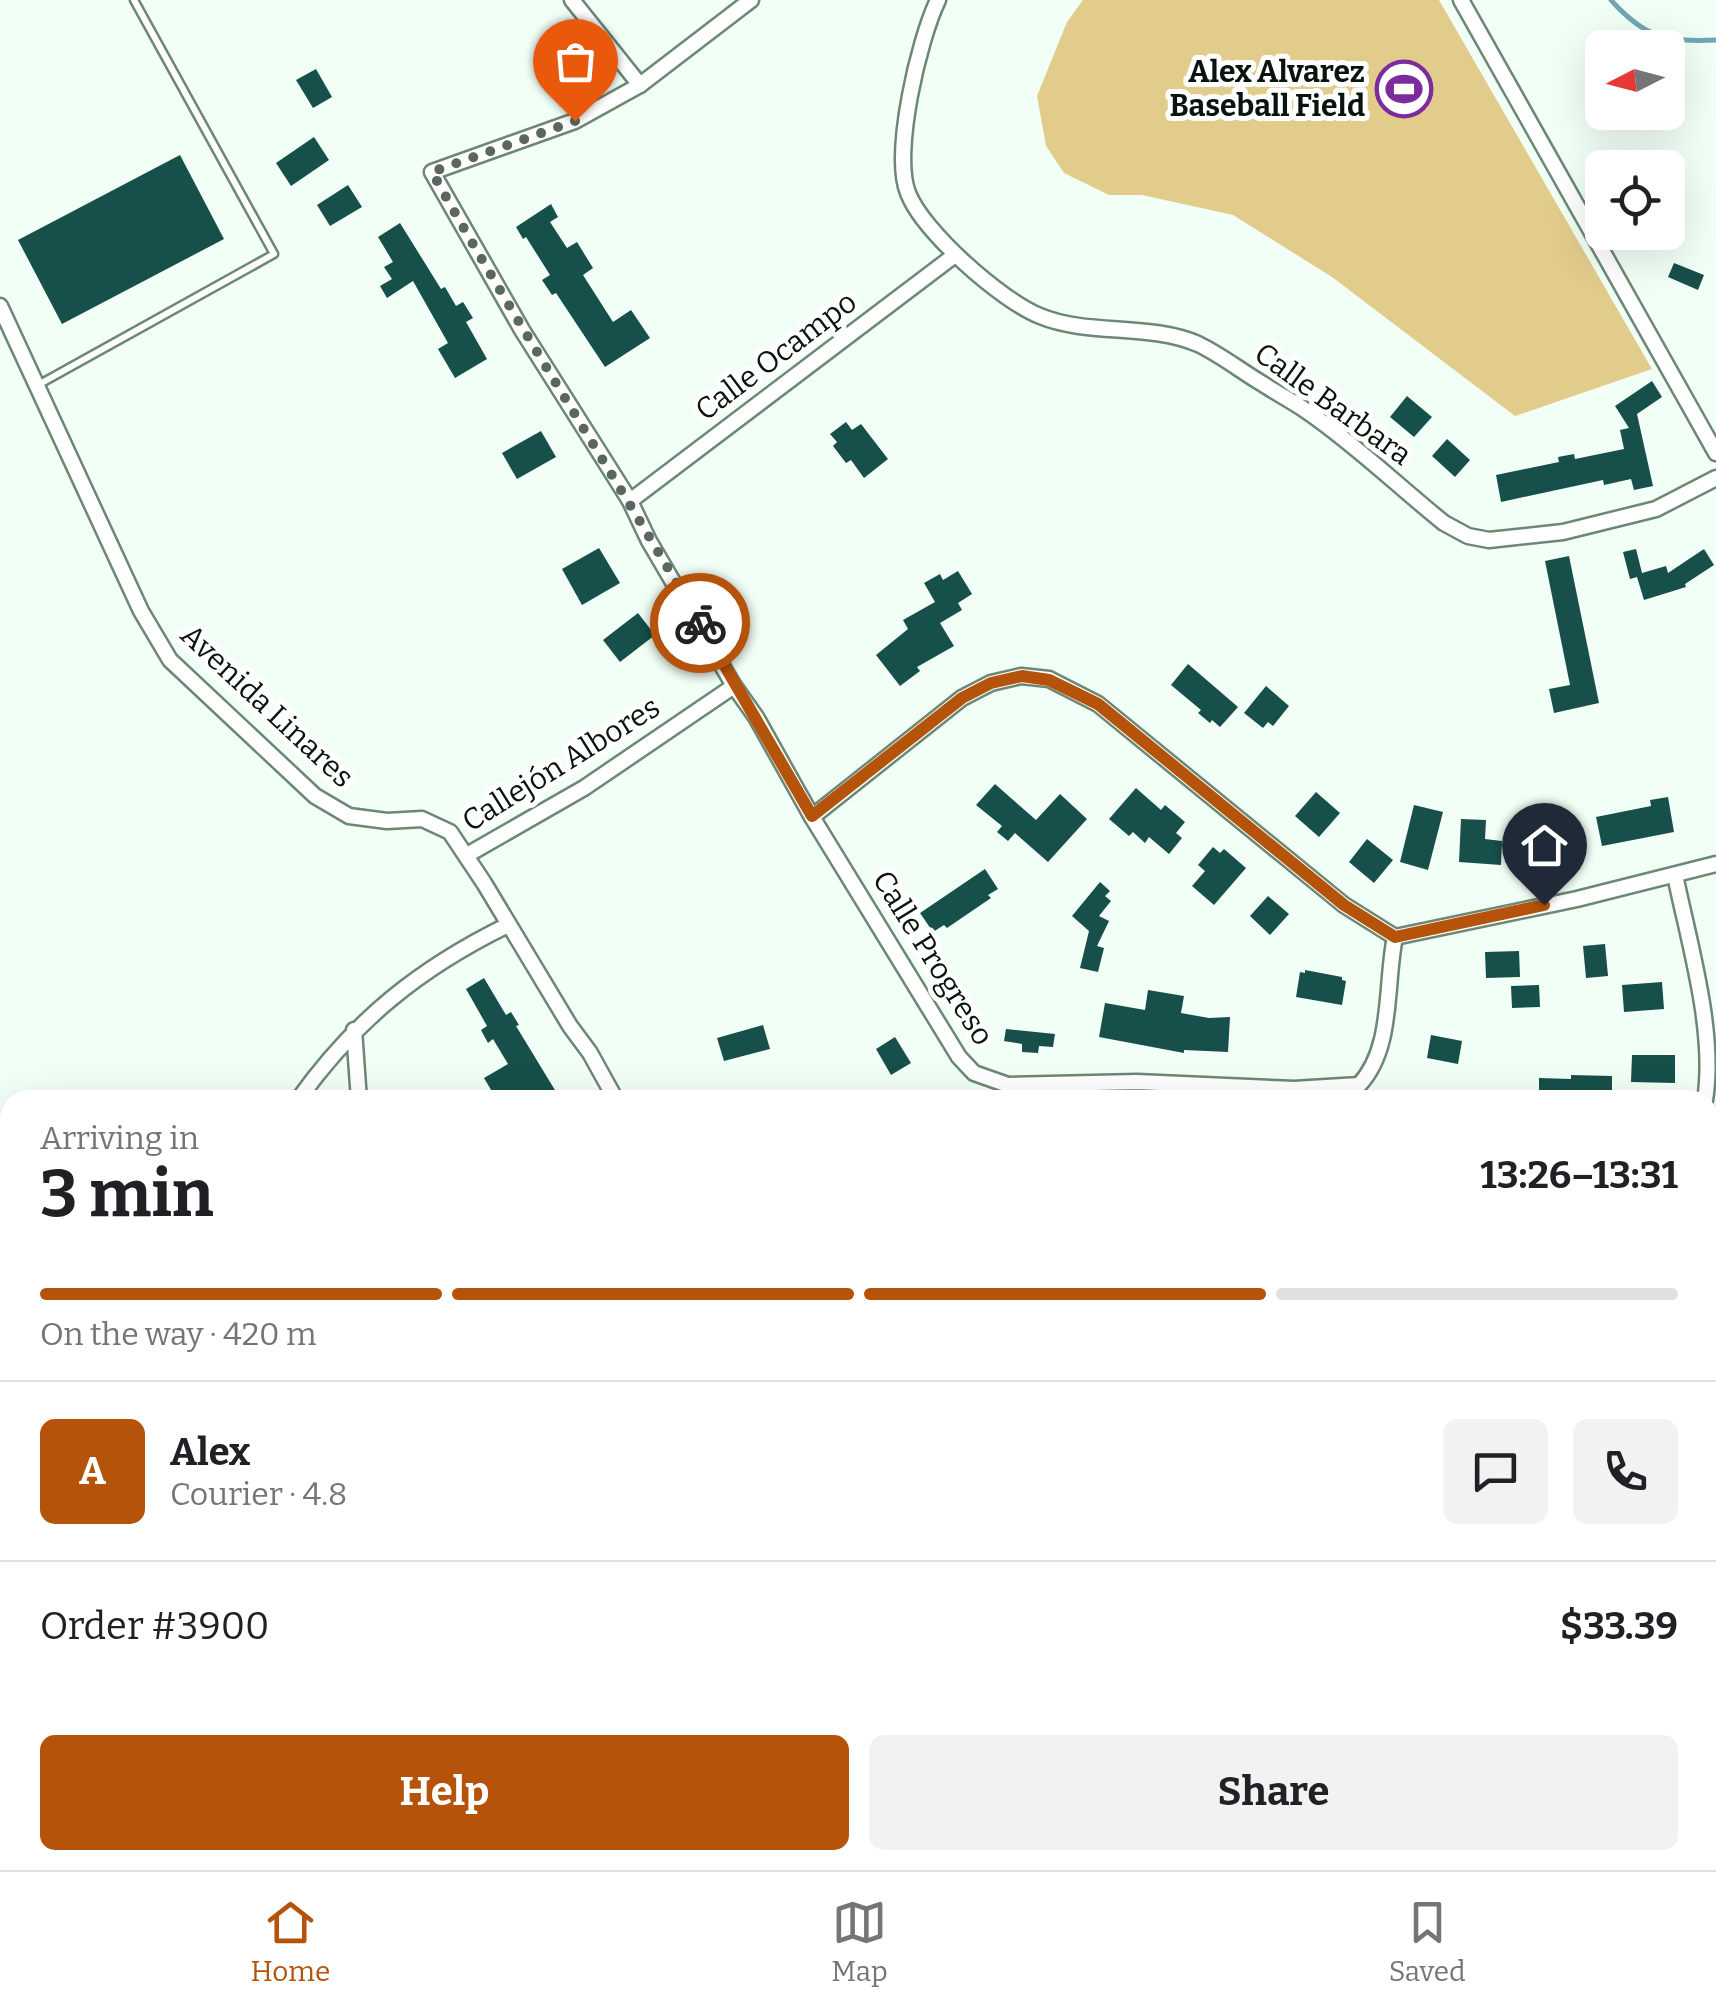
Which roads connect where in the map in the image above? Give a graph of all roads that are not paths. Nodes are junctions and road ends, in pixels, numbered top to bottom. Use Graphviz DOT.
graph roads {
  1 [pos="134,0"];
  2 [pos="572,0"];
  3 [pos="751,0"];
  4 [pos="938,0"];
  5 [pos="1461,0"];
  6 [pos="640,85"];
  7 [pos="955,255"];
  8 [pos="0,306"];
  9 [pos="37,386"];
  10 [pos="1715,449"];
  11 [pos="1716,478"];
  12 [pos="630,500"];
  13 [pos="734,686"];
  14 [pos="812,816"];
  15 [pos="467,855"];
  16 [pos="1716,864"];
  17 [pos="1675,875"];
  18 [pos="508,925"];
  19 [pos="1395,937"];
  20 [pos="354,1030"];
  21 [pos="306,1090"];
  22 [pos="359,1090"];
  23 [pos="610,1090"];
  24 [pos="1707,1090"];
  1 -- 9 [label="lane"];
  2 -- 6 [label="street"];
  3 -- 6 [label="street"];
  4 -- 7 [label="street, Calle Barbara"];
  5 -- 10 [label="street"];
  6 -- 12 [label="street, Calle Progreso"];
  7 -- 11 [label="street, Calle Barbara"];
  7 -- 12 [label="street, Calle Ocampo"];
  8 -- 9 [label="street, Avenida Linares"];
  9 -- 15 [label="street, Avenida Linares"];
  12 -- 13 [label="street, Calle Progreso"];
  13 -- 14 [label="street, Calle Progreso"];
  13 -- 15 [label="street, Callejón Albores"];
  14 -- 19 [label="street"];
  14 -- 19 [label="street, Calle Progreso"];
  15 -- 18 [label="street, Avenida Linares"];
  16 -- 17 [label="street"];
  17 -- 19 [label="street"];
  17 -- 24 [label="street"];
  18 -- 20 [label="street"];
  18 -- 23 [label="street, Avenida Linares"];
  20 -- 21 [label="street"];
  20 -- 22 [label="street"];
}
